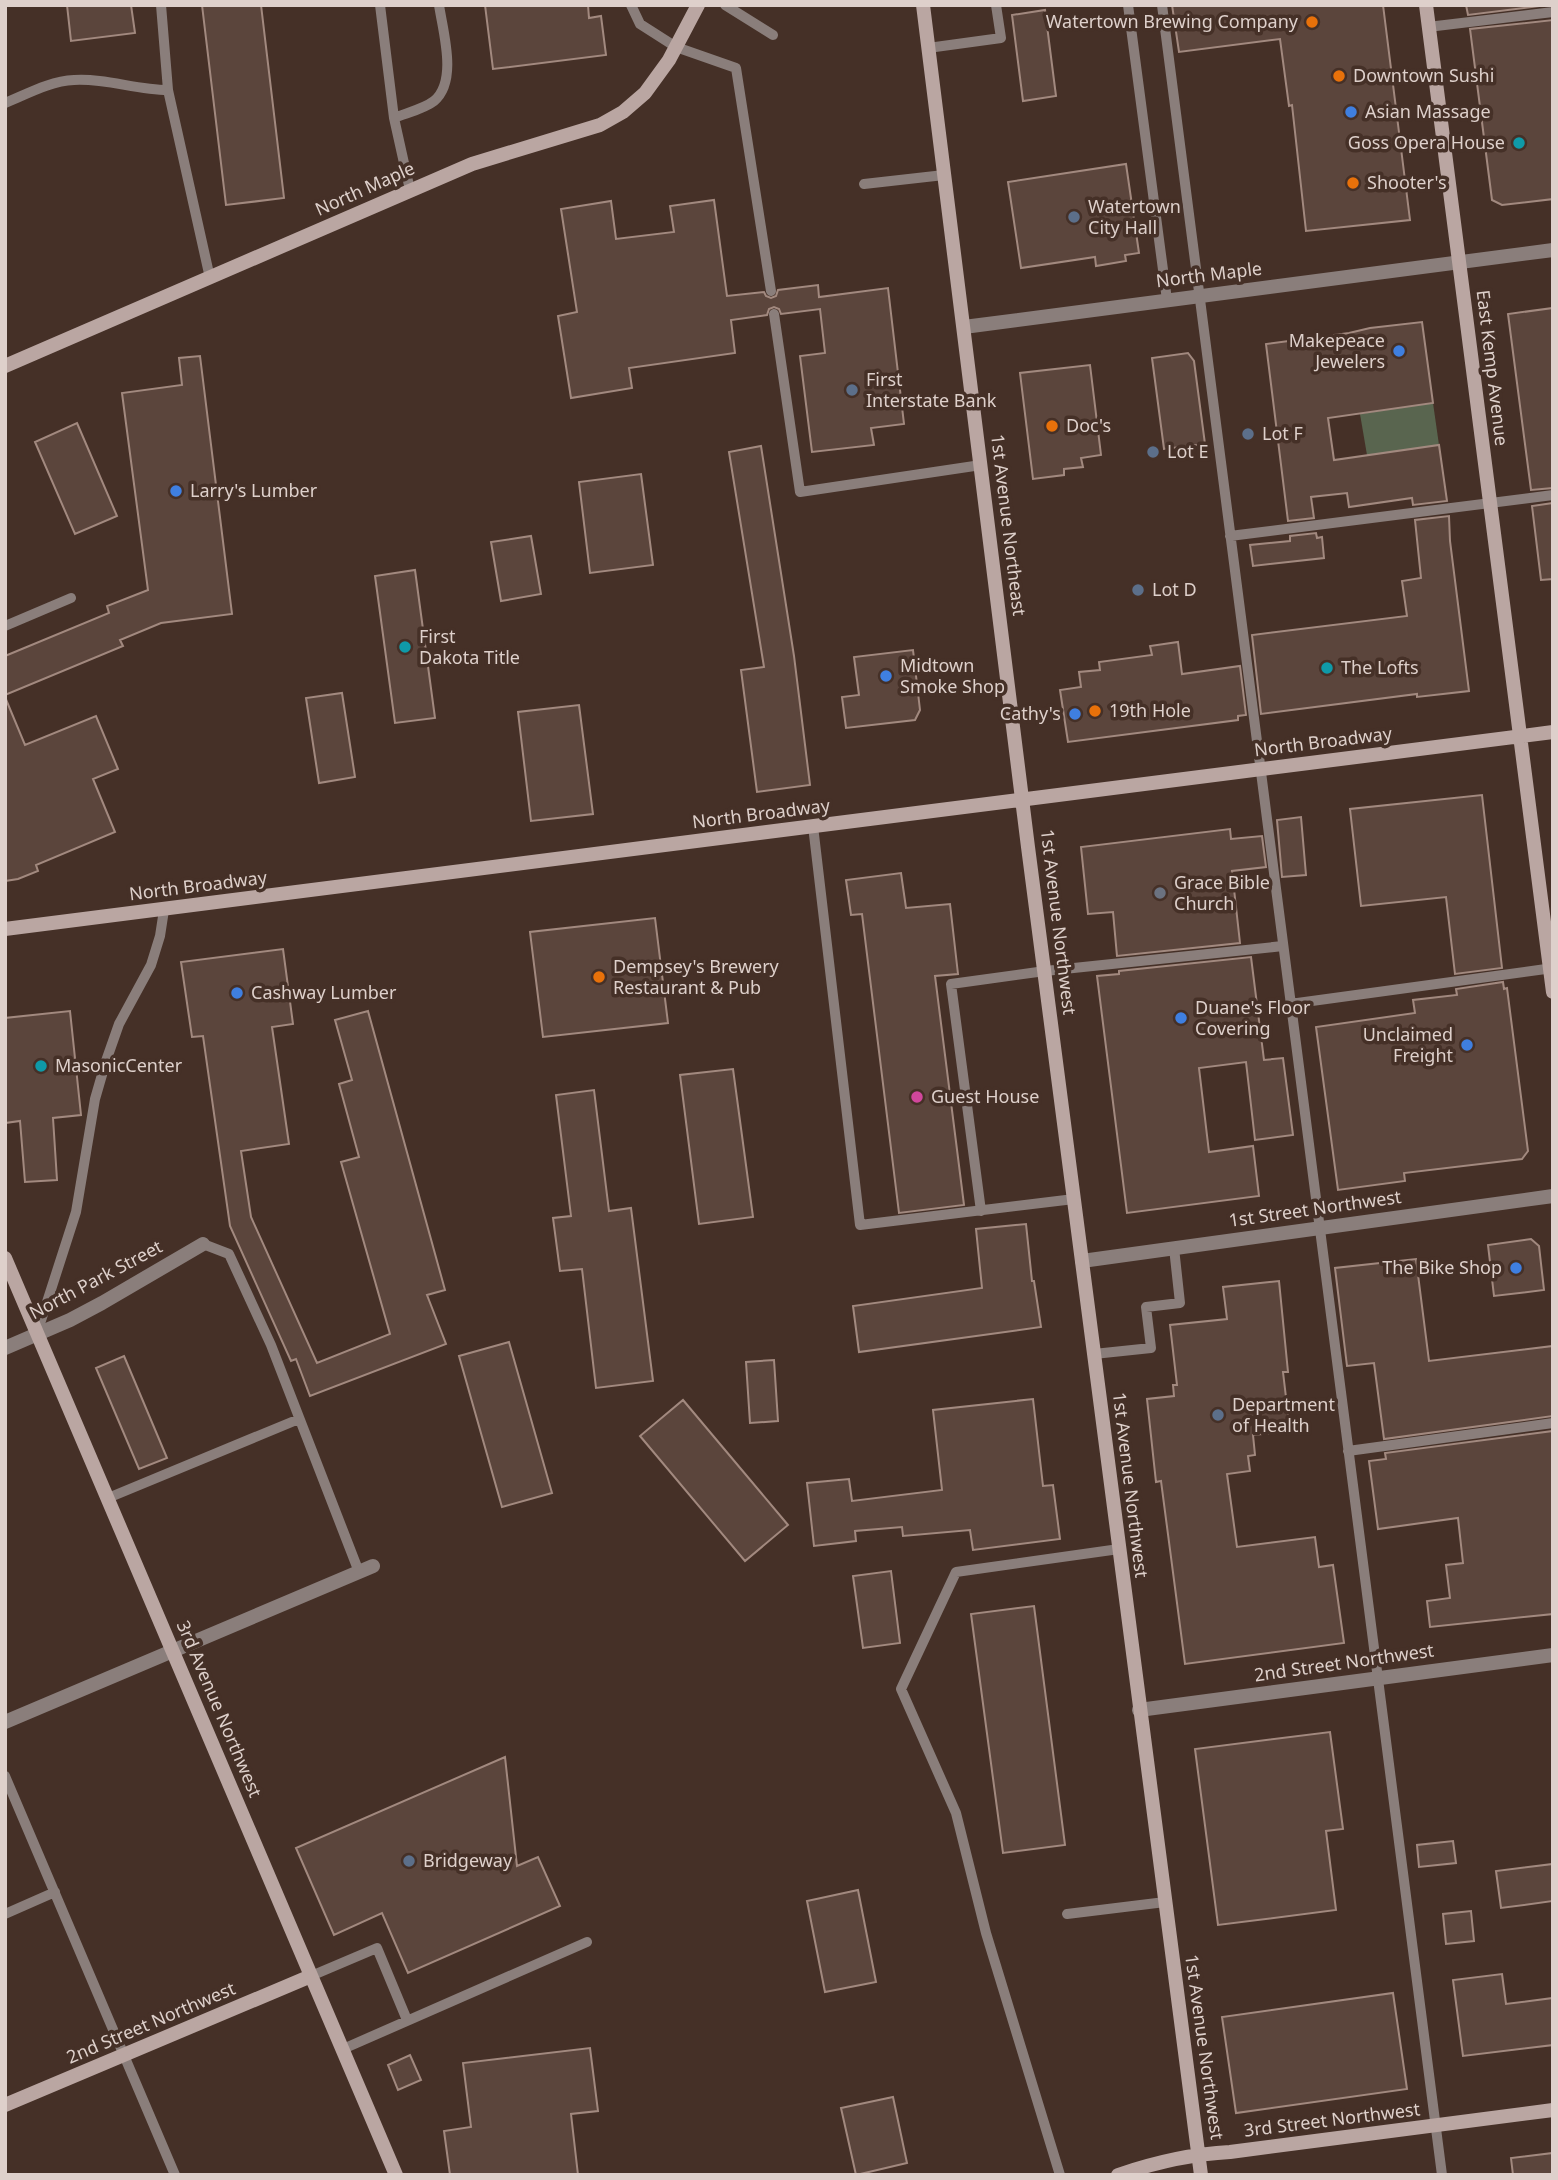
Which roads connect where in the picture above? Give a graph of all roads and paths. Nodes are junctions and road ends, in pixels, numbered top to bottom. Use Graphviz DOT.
graph roads {
  1 [pos="161,5"];
  2 [pos="380,5"];
  3 [pos="439,5"];
  4 [pos="632,5"];
  5 [pos="698,5"];
  6 [pos="724,5"];
  7 [pos="923,5"];
  8 [pos="996,5"];
  9 [pos="1128,5"];
  10 [pos="1162,5"];
  11 [pos="1426,5"];
  12 [pos="1553,12"];
  13 [pos="1429,27"];
  14 [pos="773,35"];
  15 [pos="676,47"];
  16 [pos="928,48"];
  17 [pos="168,90"];
  18 [pos="5,103"];
  19 [pos="394,118"];
  20 [pos="944,175"];
  21 [pos="864,184"];
  22 [pos="410,190"];
  23 [pos="1553,250"];
  24 [pos="1459,262"];
  25 [pos="209,278"];
  26 [pos="771,291"];
  27 [pos="1200,296"];
  28 [pos="1167,300"];
  29 [pos="774,314"];
  30 [pos="964,327"];
  31 [pos="5,366"];
  32 [pos="981,466"];
  33 [pos="1553,495"];
  34 [pos="1490,503"];
  35 [pos="1230,536"];
  36 [pos="71,598"];
  37 [pos="5,626"];
  38 [pos="1553,732"];
  39 [pos="1521,736"];
  40 [pos="1261,769"];
  41 [pos="1023,800"];
  42 [pos="813,827"];
  43 [pos="164,910"];
  44 [pos="5,929"];
  45 [pos="1283,946"];
  46 [pos="1551,968"];
  47 [pos="1045,971"];
  48 [pos="1553,992"];
  49 [pos="1290,1004"];
  50 [pos="1553,1196"];
  51 [pos="1074,1199"];
  52 [pos="981,1210"];
  53 [pos="1319,1228"];
  54 [pos="203,1244"];
  55 [pos="1174,1248"];
  56 [pos="5,1258"];
  57 [pos="1082,1261"];
  58 [pos="37,1334"];
  59 [pos="5,1348"];
  60 [pos="1094,1354"];
  61 [pos="299,1419"];
  62 [pos="1553,1423"];
  63 [pos="1348,1451"];
  64 [pos="108,1498"];
  65 [pos="1119,1549"];
  66 [pos="366,1569"];
  67 [pos="173,1649"];
  68 [pos="1553,1655"];
  69 [pos="1377,1678"];
  70 [pos="1139,1710"];
  71 [pos="5,1723"];
  72 [pos="5,1776"];
  73 [pos="55,1892"];
  74 [pos="1165,1902"];
  75 [pos="5,1914"];
  76 [pos="1067,1914"];
  77 [pos="587,1942"];
  78 [pos="312,1976"];
  79 [pos="407,2021"];
  80 [pos="342,2049"];
  81 [pos="125,2055"];
  82 [pos="5,2105"];
  83 [pos="1553,2110"];
  84 [pos="1434,2126"];
  85 [pos="1199,2154"];
  86 [pos="175,2175"];
  87 [pos="396,2175"];
  88 [pos="1060,2175"];
  89 [pos="1118,2175"];
  90 [pos="1201,2175"];
  91 [pos="1442,2175"];
  1 -- 17 [label="lane"];
  2 -- 19 [label="lane"];
  3 -- 19 [label="lane"];
  4 -- 15 [label="lane"];
  5 -- 15 [label="street, North Maple"];
  6 -- 14 [label="lane"];
  7 -- 16 [label="street, 1st Avenue Northeast"];
  8 -- 16 [label="lane"];
  9 -- 28 [label="lane"];
  10 -- 27 [label="lane"];
  11 -- 13 [label="street, East Kemp Avenue"];
  12 -- 13 [label="lane"];
  13 -- 24 [label="street, East Kemp Avenue"];
  15 -- 22 [label="street, North Maple"];
  15 -- 26 [label="lane"];
  16 -- 20 [label="street, 1st Avenue Northeast"];
  17 -- 18 [label="lane"];
  17 -- 25 [label="lane"];
  19 -- 22 [label="lane"];
  20 -- 21 [label="lane"];
  20 -- 30 [label="street, 1st Avenue Northeast"];
  22 -- 25 [label="street, North Maple"];
  23 -- 24 [label="street, North Maple"];
  24 -- 27 [label="street, North Maple"];
  24 -- 34 [label="street, East Kemp Avenue"];
  25 -- 31 [label="street, North Maple"];
  27 -- 28 [label="street, North Maple"];
  27 -- 35 [label="lane"];
  28 -- 30 [label="street, North Maple"];
  29 -- 32 [label="lane"];
  30 -- 32 [label="street, 1st Avenue Northeast"];
  32 -- 41 [label="street, 1st Avenue Northeast"];
  33 -- 34 [label="lane"];
  34 -- 35 [label="lane"];
  34 -- 39 [label="street, East Kemp Avenue"];
  35 -- 40 [label="lane"];
  36 -- 37 [label="lane"];
  38 -- 39 [label="street, North Broadway"];
  39 -- 40 [label="street, North Broadway"];
  39 -- 46 [label="street, East Kemp Avenue"];
  40 -- 41 [label="street, North Broadway"];
  40 -- 45 [label="lane"];
  41 -- 42 [label="street, North Broadway"];
  41 -- 47 [label="street, 1st Avenue Northwest"];
  42 -- 43 [label="street, North Broadway"];
  42 -- 52 [label="lane"];
  43 -- 44 [label="street, North Broadway"];
  43 -- 58 [label="lane"];
  45 -- 47 [label="lane"];
  45 -- 49 [label="lane"];
  46 -- 48 [label="street, East Kemp Avenue"];
  46 -- 49 [label="lane"];
  47 -- 51 [label="street, 1st Avenue Northwest"];
  47 -- 52 [label="lane"];
  49 -- 53 [label="lane"];
  50 -- 53 [label="street, 1st Street Northwest"];
  51 -- 52 [label="lane"];
  51 -- 57 [label="street, 1st Avenue Northwest"];
  53 -- 55 [label="street, 1st Street Northwest"];
  53 -- 63 [label="lane"];
  54 -- 58 [label="street, North Park Street"];
  54 -- 61 [label="lane"];
  55 -- 57 [label="street, 1st Street Northwest"];
  55 -- 60 [label="lane"];
  56 -- 58 [label="street, 3rd Avenue Northwest"];
  57 -- 60 [label="street, 1st Avenue Northwest"];
  58 -- 59 [label="street, North Park Street"];
  58 -- 64 [label="street, 3rd Avenue Northwest"];
  60 -- 65 [label="street, 1st Avenue Northwest"];
  61 -- 64 [label="lane"];
  61 -- 66 [label="lane"];
  62 -- 63 [label="lane"];
  63 -- 69 [label="lane"];
  64 -- 67 [label="street, 3rd Avenue Northwest"];
  65 -- 70 [label="street, 1st Avenue Northwest"];
  65 -- 88 [label="lane"];
  66 -- 67 [label="street"];
  67 -- 71 [label="street"];
  67 -- 78 [label="street, 3rd Avenue Northwest"];
  68 -- 69 [label="street, 2nd Street Northwest"];
  69 -- 70 [label="street, 2nd Street Northwest"];
  69 -- 84 [label="lane"];
  70 -- 74 [label="street, 1st Avenue Northwest"];
  72 -- 73 [label="lane"];
  73 -- 75 [label="lane"];
  73 -- 81 [label="lane"];
  74 -- 76 [label="lane"];
  74 -- 85 [label="street, 1st Avenue Northwest"];
  77 -- 79 [label="lane"];
  78 -- 79 [label="lane"];
  78 -- 80 [label="street, 3rd Avenue Northwest"];
  78 -- 81 [label="street, 2nd Street Northwest"];
  79 -- 80 [label="lane"];
  80 -- 87 [label="street, 3rd Avenue Northwest"];
  81 -- 82 [label="street, 2nd Street Northwest"];
  81 -- 86 [label="lane"];
  83 -- 84 [label="street, 3rd Street Northwest"];
  84 -- 85 [label="street, 3rd Street Northwest"];
  84 -- 91 [label="lane"];
  85 -- 89 [label="street, 3rd Street Northwest"];
  85 -- 90 [label="street, 1st Avenue Northwest"];
}
